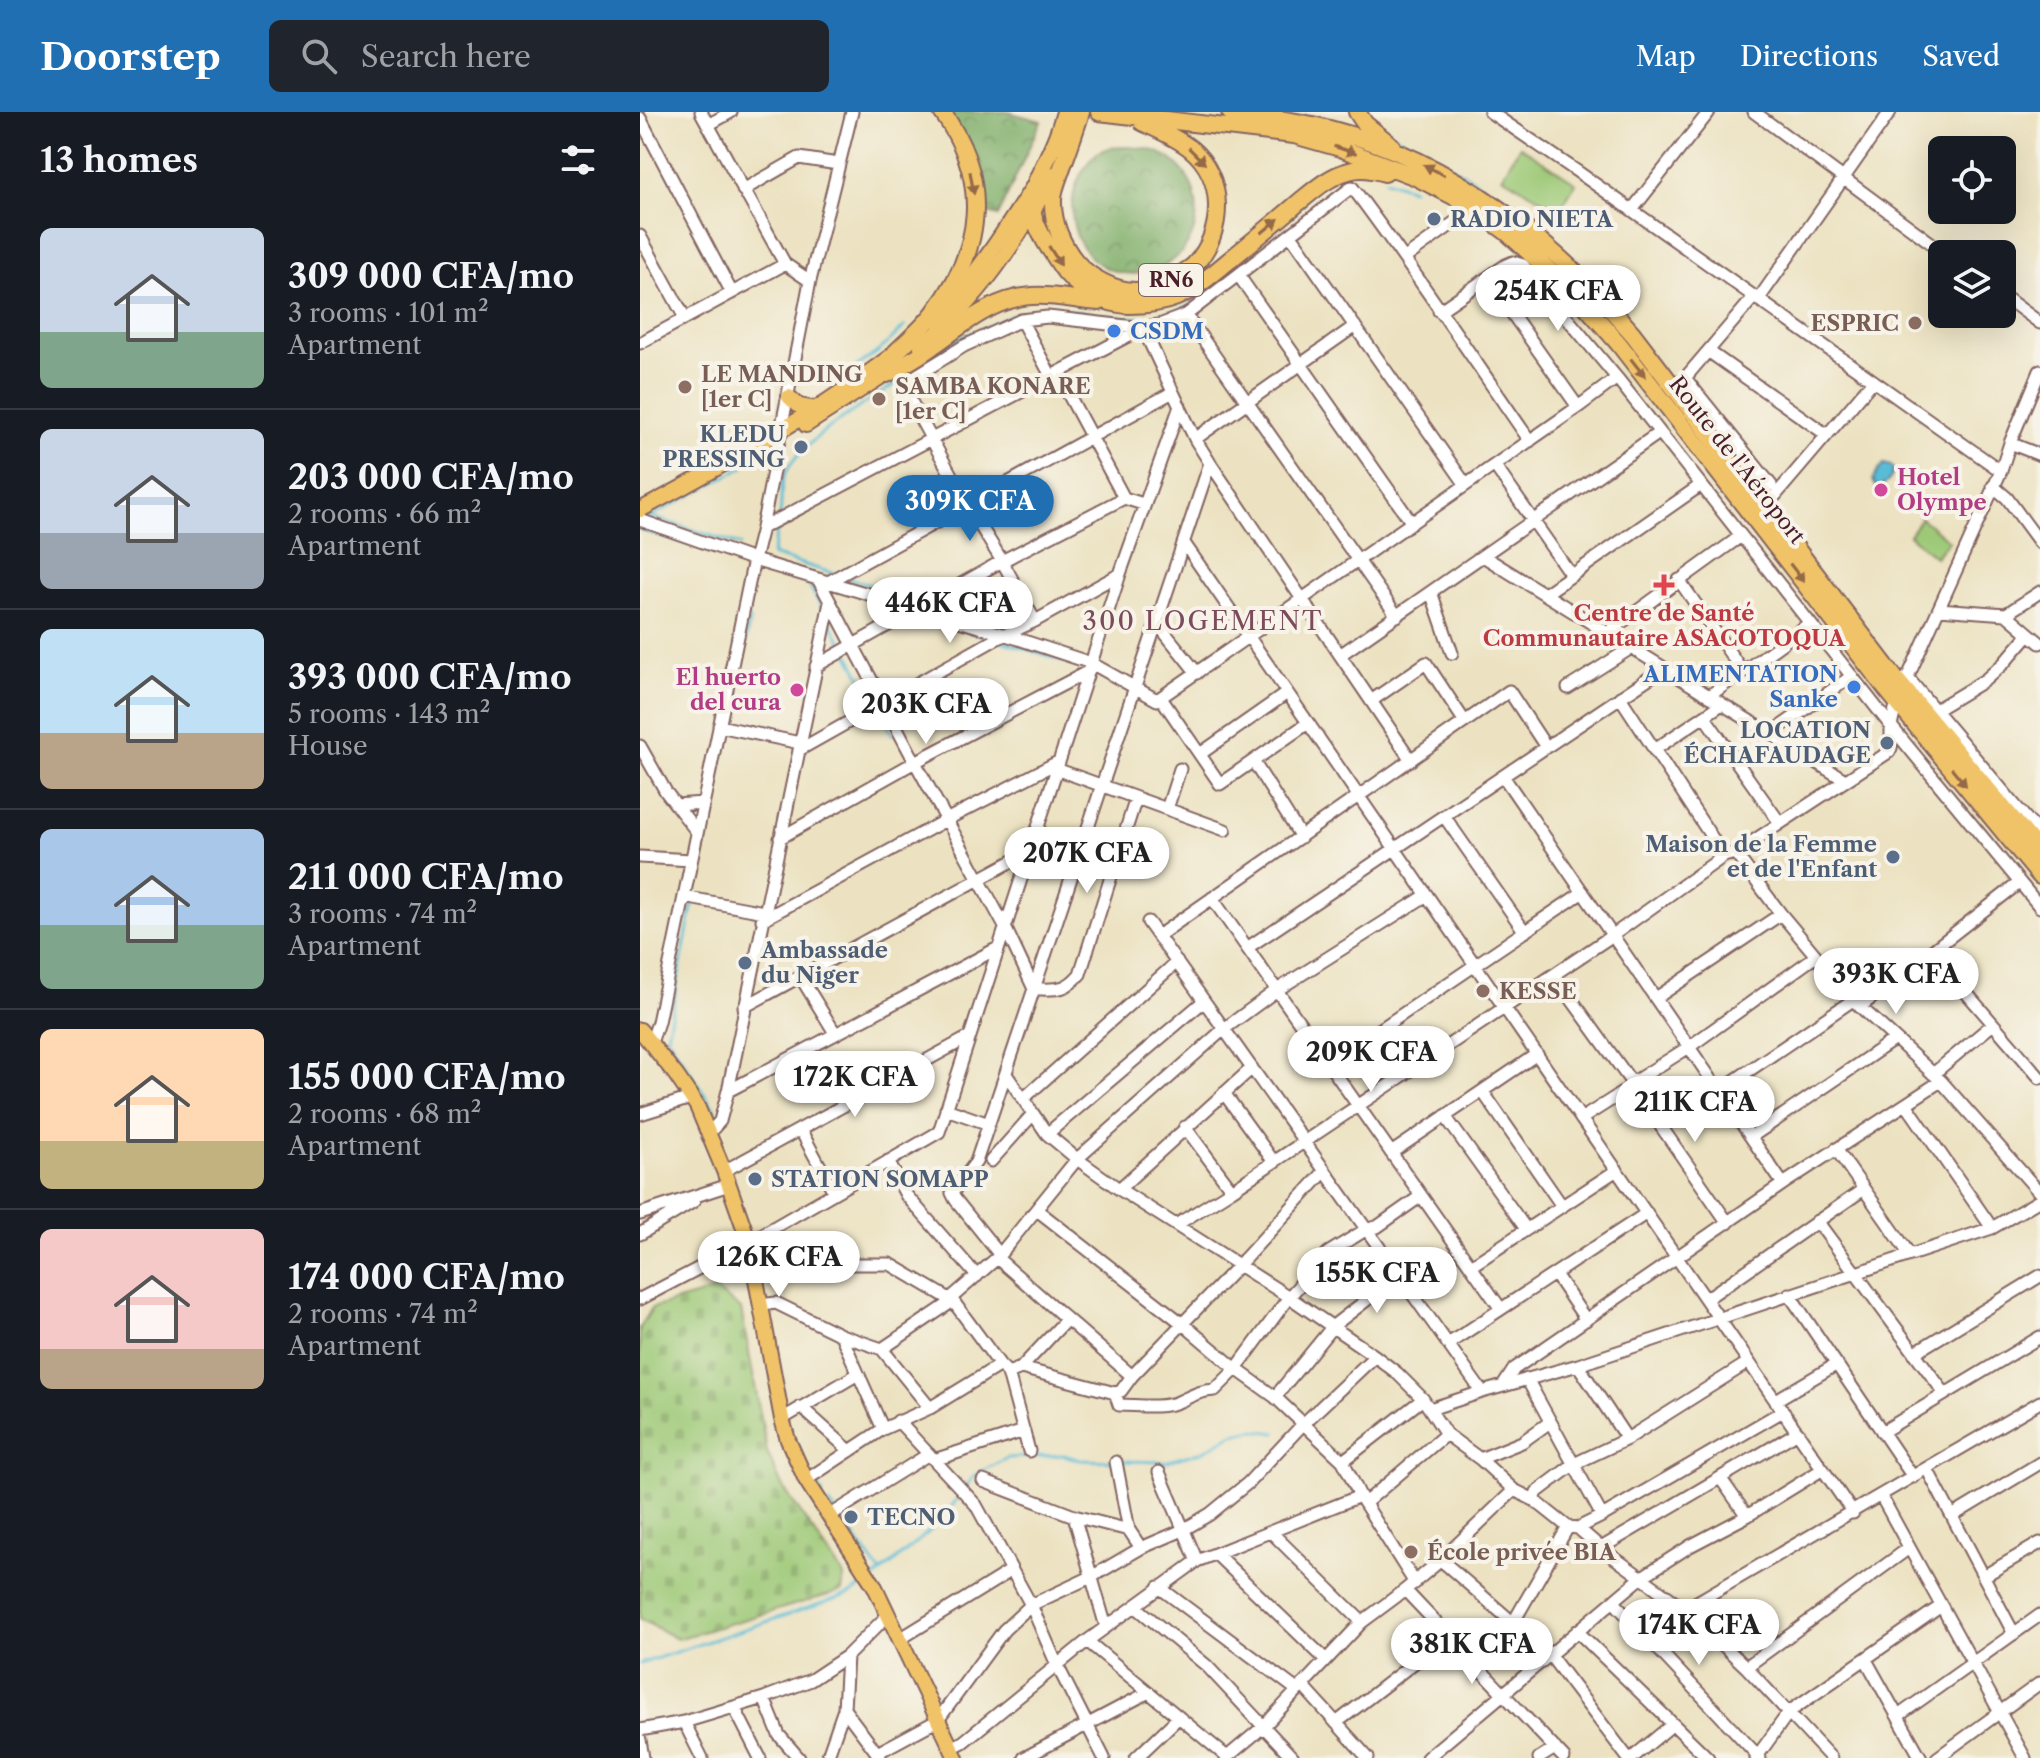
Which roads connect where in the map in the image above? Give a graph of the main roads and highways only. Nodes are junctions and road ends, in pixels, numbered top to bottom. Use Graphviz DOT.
graph roads {
  1 [pos="942,112"];
  2 [pos="1065,112"];
  3 [pos="1081,112"];
  4 [pos="1099,112"];
  5 [pos="1230,112"];
  6 [pos="1357,112"];
  7 [pos="1130,116"];
  8 [pos="1066,142"];
  9 [pos="1403,154"];
  10 [pos="1034,184"];
  11 [pos="1470,206"];
  12 [pos="1032,214"];
  13 [pos="1105,302"];
  14 [pos="895,353"];
  15 [pos="887,374"];
  16 [pos="789,397"];
  17 [pos="816,409"];
  18 [pos="778,435"];
  19 [pos="640,510"];
  20 [pos="1902,689"];
  21 [pos="2040,852"];
  22 [pos="2040,876"];
  23 [pos="640,1030"];
  24 [pos="954,1753"];
  1 -- 14 [label="highway, one-way"];
  2 -- 8 [label="highway"];
  3 -- 8 [label="highway, RN6"];
  4 -- 7 [label="highway, Route de l'Aéroport / RN6"];
  5 -- 9 [label="highway, Route de l'Aéroport"];
  6 -- 9 [label="highway"];
  7 -- 8 [label="highway, RN6, one-way"];
  7 -- 11 [label="highway, Route de l'Aéroport, one-way"];
  8 -- 10 [label="highway"];
  8 -- 12 [label="main road"];
  20 -- 9 [label="highway, Route de l'Aéroport, one-way"];
  10 -- 12 [label="highway"];
  10 -- 14 [label="main road"];
  13 -- 11 [label="highway, one-way"];
  11 -- 20 [label="highway, Route de l'Aéroport, one-way"];
  12 -- 13 [label="highway, one-way"];
  12 -- 15 [label="main road"];
  13 -- 15 [label="highway"];
  14 -- 17 [label="main road"];
  15 -- 18 [label="main road"];
  16 -- 17 [label="main road"];
  17 -- 18 [label="main road"];
  18 -- 19 [label="main road"];
  20 -- 21 [label="highway, Route de l'Aéroport"];
  20 -- 22 [label="highway, Route de l'Aéroport, one-way"];
  23 -- 24 [label="main road"];
}
